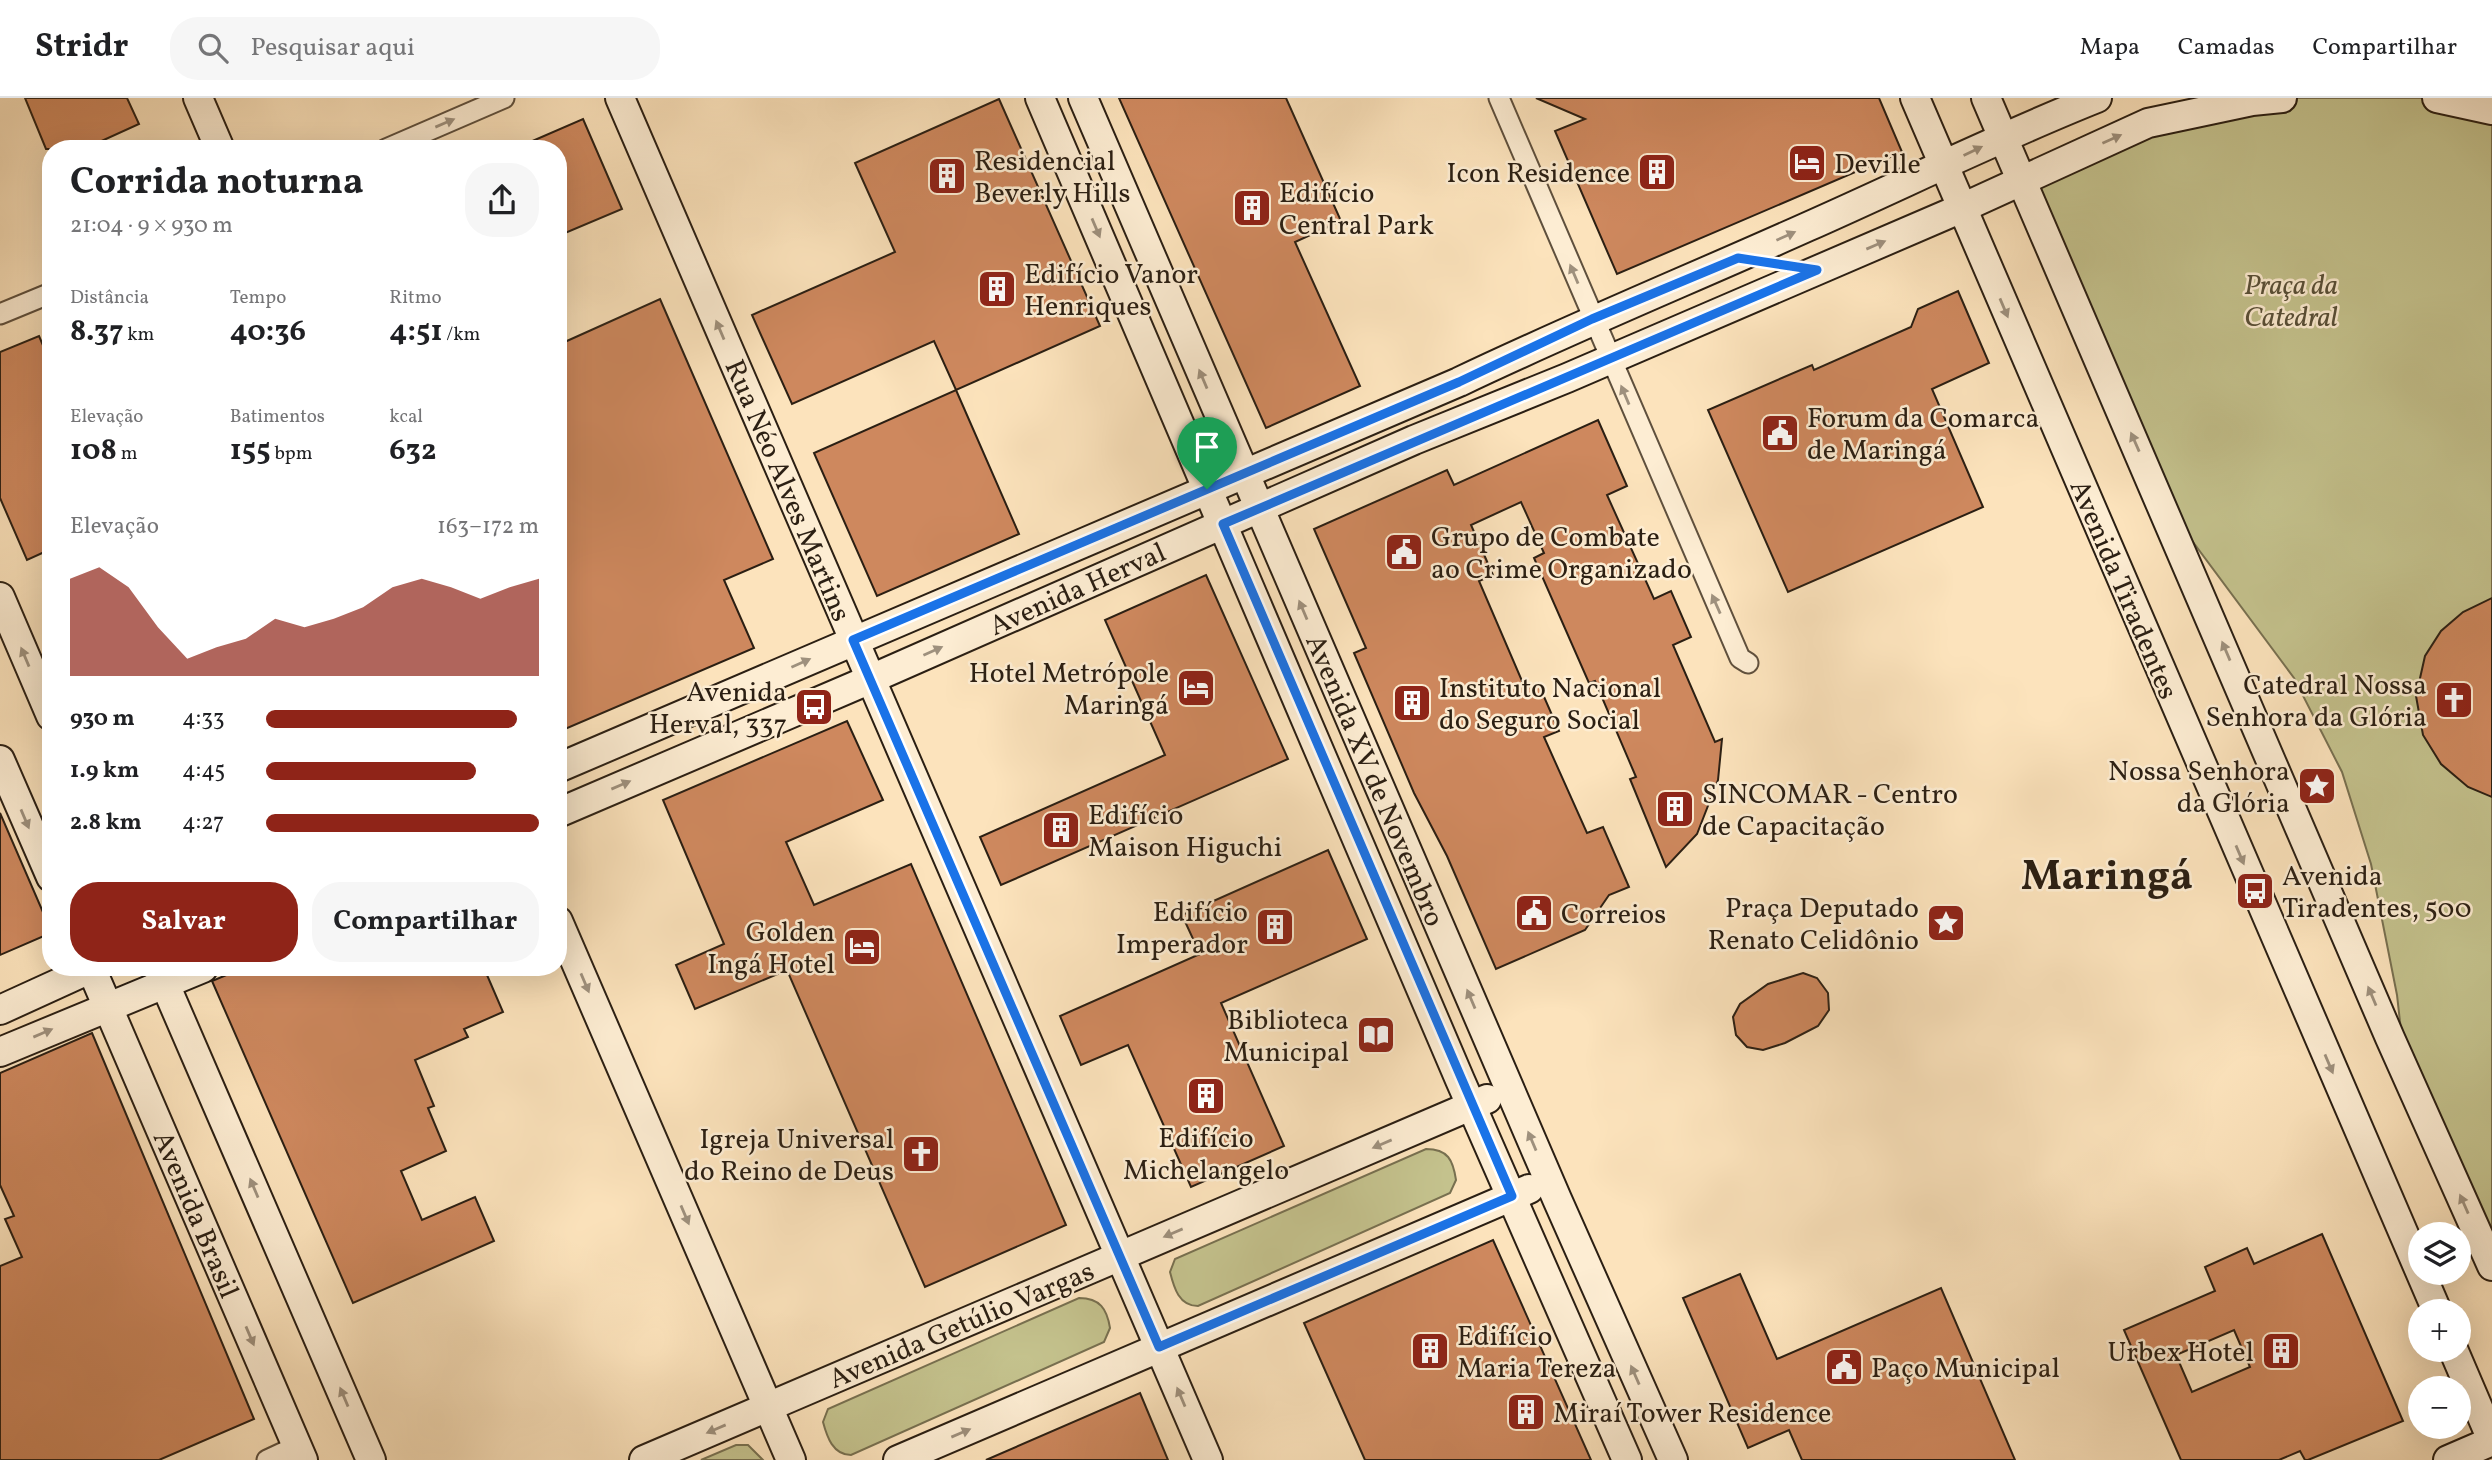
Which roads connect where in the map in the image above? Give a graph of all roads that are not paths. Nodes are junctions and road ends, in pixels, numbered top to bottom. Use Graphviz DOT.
graph roads {
  1 [pos="198,98"];
  2 [pos="504,98"];
  3 [pos="620,98"];
  4 [pos="1040,98"];
  5 [pos="1083,98"];
  6 [pos="1499,98"];
  7 [pos="1915,98"];
  8 [pos="1986,98"];
  9 [pos="2097,98"];
  10 [pos="2282,98"];
  11 [pos="2437,98"];
  12 [pos="2253,99"];
  13 [pos="2492,110"];
  14 [pos="2002,136"];
  15 [pos="216,140"];
  16 [pos="407,140"];
  17 [pos="1944,165"];
  18 [pos="2020,180"];
  19 [pos="1962,208"];
  20 [pos="1738,258"];
  21 [pos="1817,270"];
  22 [pos="42,297"];
  23 [pos="0,314"];
  24 [pos="1592,319"];
  25 [pos="1610,359"];
  26 [pos="1459,382"];
  27 [pos="1414,440"];
  28 [pos="1243,472"];
  29 [pos="1207,489"];
  30 [pos="1259,509"];
  31 [pos="1223,524"];
  32 [pos="996,579"];
  33 [pos="0,597"];
  34 [pos="1054,597"];
  35 [pos="853,640"];
  36 [pos="1748,663"];
  37 [pos="871,679"];
  38 [pos="42,695"];
  39 [pos="720,699"];
  40 [pos="0,760"];
  41 [pos="676,761"];
  42 [pos="567,764"];
  43 [pos="567,809"];
  44 [pos="42,856"];
  45 [pos="567,941"];
  46 [pos="74,976"];
  47 [pos="95,976"];
  48 [pos="160,976"];
  49 [pos="162,976"];
  50 [pos="108,1006"];
  51 [pos="0,1010"];
  52 [pos="0,1052"];
  53 [pos="1510,1089"];
  54 [pos="1473,1105"];
  55 [pos="1549,1181"];
  56 [pos="1512,1196"];
  57 [pos="1119,1255"];
  58 [pos="2492,1266"];
  59 [pos="2432,1299"];
  60 [pos="1159,1347"];
  61 [pos="2459,1362"];
  62 [pos="767,1407"];
  63 [pos="2492,1440"];
  64 [pos="300,1453"];
  65 [pos="267,1460"];
  66 [pos="371,1460"];
  67 [pos="644,1460"];
  68 [pos="791,1460"];
  69 [pos="898,1460"];
  70 [pos="1208,1460"];
  71 [pos="1627,1460"];
  72 [pos="1673,1460"];
  73 [pos="2448,1460"];
  1 -- 15 [label="main road"];
  16 -- 2 [label="street, one-way"];
  35 -- 3 [label="main road, Rua Néo Alves Martins, one-way"];
  4 -- 29 [label="main road, Avenida XV de Novembro, one-way"];
  28 -- 5 [label="main road, Avenida XV de Novembro, one-way"];
  24 -- 6 [label="street, one-way"];
  7 -- 17 [label="main road, Avenida Tiradentes"];
  8 -- 14 [label="main road"];
  9 -- 14 [label="main road, Avenida Herval"];
  10 -- 12 [label="main road, Avenida Herval"];
  11 -- 13 [label="main road"];
  18 -- 12 [label="main road, Avenida Herval, one-way"];
  17 -- 14 [label="main road, Avenida Herval, one-way"];
  14 -- 18 [label="main road"];
  17 -- 19 [label="main road, Avenida Tiradentes"];
  20 -- 17 [label="main road, Avenida Herval, one-way"];
  18 -- 19 [label="main road, Avenida Herval"];
  58 -- 18 [label="main road, one-way"];
  21 -- 19 [label="main road, Avenida Herval, one-way"];
  19 -- 59 [label="main road, Avenida Tiradentes, one-way"];
  20 -- 21 [label="main road"];
  20 -- 24 [label="main road, Avenida Herval"];
  21 -- 25 [label="main road, Avenida Herval"];
  22 -- 23 [label="street"];
  24 -- 25 [label="street"];
  24 -- 26 [label="main road, Avenida Herval"];
  25 -- 27 [label="main road, Avenida Herval"];
  36 -- 25 [label="street, one-way"];
  26 -- 27 [label="main road"];
  26 -- 28 [label="main road, Avenida Herval"];
  27 -- 30 [label="main road, Avenida Herval"];
  28 -- 29 [label="main road, Avenida Herval"];
  28 -- 30 [label="main road, Avenida XV de Novembro"];
  29 -- 31 [label="main road, Avenida XV de Novembro"];
  29 -- 32 [label="main road, Avenida Herval"];
  30 -- 31 [label="main road, Avenida Herval"];
  53 -- 30 [label="main road, Avenida XV de Novembro, one-way"];
  31 -- 34 [label="main road, Avenida Herval"];
  31 -- 54 [label="main road, Avenida XV de Novembro"];
  32 -- 34 [label="main road"];
  32 -- 35 [label="main road, Avenida Herval"];
  38 -- 33 [label="main road, one-way"];
  37 -- 34 [label="main road, Avenida Herval, one-way"];
  35 -- 37 [label="main road, Rua Néo Alves Martins"];
  39 -- 35 [label="main road, Avenida Herval, one-way"];
  37 -- 41 [label="main road, Avenida Herval"];
  37 -- 57 [label="main road, Rua Néo Alves Martins"];
  39 -- 41 [label="main road"];
  39 -- 42 [label="main road, Avenida Herval"];
  40 -- 44 [label="main road, one-way"];
  43 -- 41 [label="main road, Avenida Herval, one-way"];
  45 -- 62 [label="main road, one-way"];
  46 -- 51 [label="main road"];
  47 -- 50 [label="main road, Avenida Brasil"];
  48 -- 50 [label="main road"];
  66 -- 49 [label="main road, one-way"];
  52 -- 50 [label="main road, one-way"];
  50 -- 64 [label="main road, Avenida Brasil, one-way"];
  53 -- 54 [label="main road, Avenida Getúlio Vargas"];
  55 -- 53 [label="main road, Avenida XV de Novembro, one-way"];
  54 -- 56 [label="main road, Avenida XV de Novembro"];
  54 -- 57 [label="main road, Avenida Getúlio Vargas, one-way"];
  55 -- 56 [label="main road"];
  72 -- 55 [label="main road, Avenida XV de Novembro, one-way"];
  56 -- 60 [label="main road"];
  56 -- 71 [label="main road, Avenida XV de Novembro"];
  57 -- 60 [label="main road, Rua Néo Alves Martins"];
  57 -- 62 [label="main road, Avenida Getúlio Vargas"];
  69 -- 60 [label="main road, one-way"];
  70 -- 60 [label="main road, Rua Néo Alves Martins, one-way"];
  61 -- 63 [label="main road"];
  62 -- 67 [label="main road, Avenida Getúlio Vargas, one-way"];
  62 -- 68 [label="main road"];
  63 -- 73 [label="main road"];
  64 -- 65 [label="street"];
}
